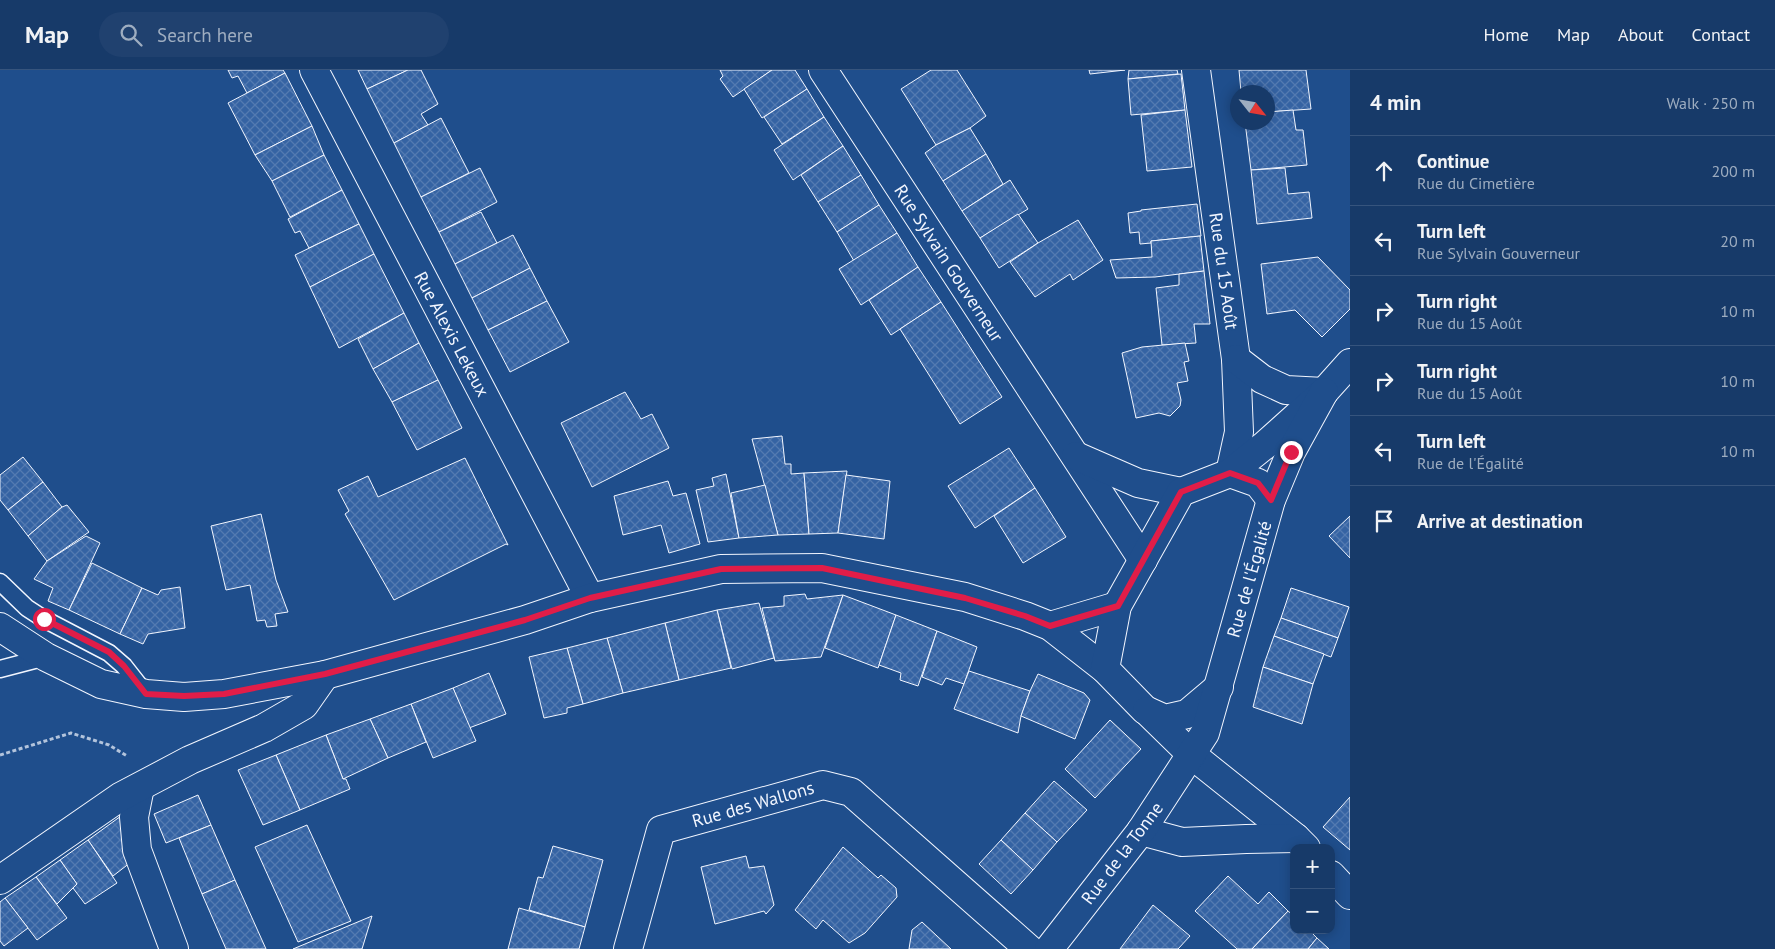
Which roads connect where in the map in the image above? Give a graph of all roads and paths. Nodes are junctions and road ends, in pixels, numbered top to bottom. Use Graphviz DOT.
graph roads {
  1 [pos="314,70"];
  2 [pos="823,70"];
  3 [pos="1196,70"];
  4 [pos="1236,359"];
  5 [pos="1350,363"];
  6 [pos="1324,392"];
  7 [pos="1076,456"];
  8 [pos="1230,473"];
  9 [pos="1181,492"];
  10 [pos="1271,500"];
  11 [pos="1143,560"];
  12 [pos="0,582"];
  13 [pos="590,598"];
  14 [pos="1118,606"];
  15 [pos="1050,626"];
  16 [pos="0,627"];
  17 [pos="46,657"];
  18 [pos="0,669"];
  19 [pos="1105,669"];
  20 [pos="325,674"];
  21 [pos="1219,686"];
  22 [pos="146,694"];
  23 [pos="1145,710"];
  24 [pos="0,755"];
  25 [pos="1192,755"];
  26 [pos="150,782"];
  27 [pos="1141,831"];
  28 [pos="1301,843"];
  29 [pos="1335,879"];
  30 [pos="0,880"];
  31 [pos="1350,895"];
  32 [pos="174,949"];
  33 [pos="628,949"];
  34 [pos="1029,949"];
  35 [pos="1049,949"];
  1 -- 13 [label="street, Rue Alexis Lekeux"];
  2 -- 7 [label="street, Rue Sylvain Gouverneur"];
  3 -- 4 [label="street, Rue du 15 Août"];
  4 -- 6 [label="street"];
  4 -- 8 [label="street, Rue du 15 Août"];
  5 -- 6 [label="street, Rue de l'Égalité"];
  6 -- 8 [label="street, Rue de l'Égalité"];
  6 -- 10 [label="street, Rue de l'Égalité"];
  7 -- 9 [label="street"];
  7 -- 11 [label="street, Rue Sylvain Gouverneur"];
  8 -- 9 [label="street"];
  8 -- 10 [label="street"];
  9 -- 11 [label="street"];
  10 -- 21 [label="street, Rue de l'Égalité"];
  11 -- 14 [label="street"];
  12 -- 22 [label="lane"];
  13 -- 15 [label="street"];
  13 -- 20 [label="street"];
  14 -- 15 [label="street"];
  14 -- 19 [label="street"];
  15 -- 19 [label="street"];
  16 -- 17 [label="street"];
  17 -- 18 [label="lane"];
  17 -- 22 [label="street"];
  19 -- 23 [label="street"];
  20 -- 22 [label="street"];
  20 -- 26 [label="street"];
  21 -- 23 [label="street"];
  21 -- 25 [label="street, Rue de l'Égalité"];
  23 -- 25 [label="street"];
  24 -- 26 [label="path"];
  25 -- 27 [label="street, Rue de la Tonne"];
  25 -- 28 [label="street"];
  26 -- 30 [label="street"];
  26 -- 32 [label="street"];
  27 -- 28 [label="street"];
  27 -- 35 [label="street, Rue de la Tonne"];
  29 -- 31 [label="street"];
  33 -- 34 [label="street, Rue des Wallons"];
}
